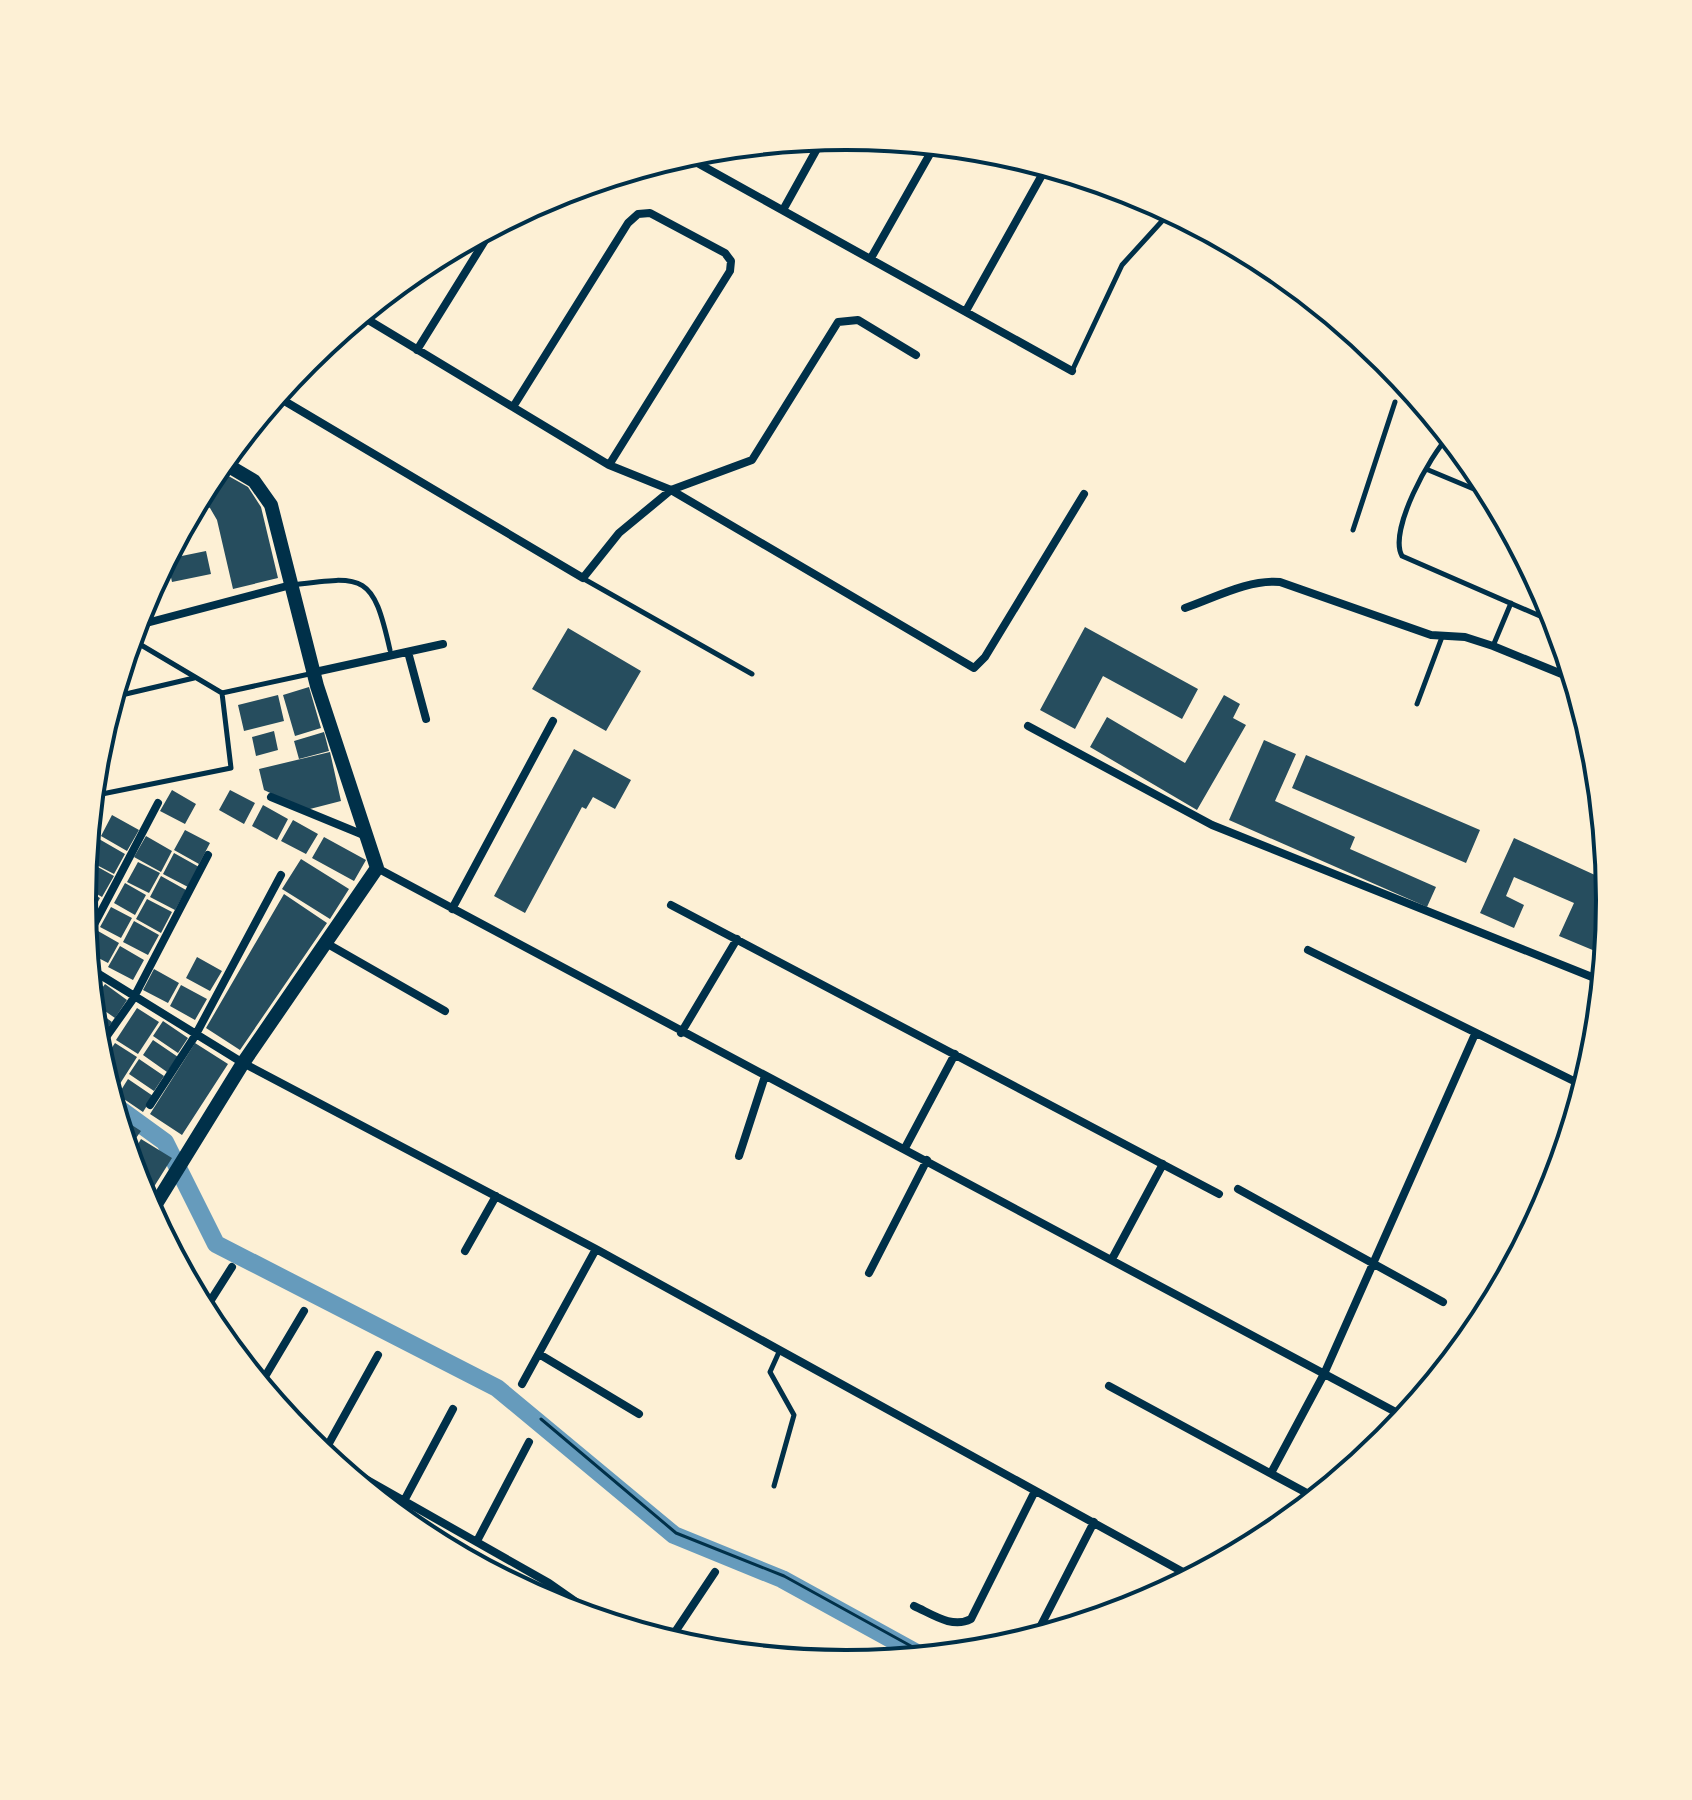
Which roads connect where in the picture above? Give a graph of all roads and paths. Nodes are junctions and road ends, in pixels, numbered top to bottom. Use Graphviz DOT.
graph roads {
  1 [pos="816,151"];
  2 [pos="929,155"];
  3 [pos="703,163"];
  4 [pos="1041,176"];
  5 [pos="783,210"];
  6 [pos="1163,220"];
  7 [pos="483,244"];
  8 [pos="871,258"];
  9 [pos="967,309"];
  10 [pos="370,321"];
  11 [pos="417,350"];
  12 [pos="916,355"];
  13 [pos="1072,371"];
  14 [pos="285,402"];
  15 [pos="1395,402"];
  16 [pos="513,407"];
  17 [pos="1441,444"];
  18 [pos="609,465"];
  19 [pos="232,469"];
  20 [pos="1426,469"];
  21 [pos="1474,489"];
  22 [pos="671,490"];
  23 [pos="1084,494"];
  24 [pos="1353,530"];
  25 [pos="583,578"];
  26 [pos="291,585"];
  27 [pos="1511,603"];
  28 [pos="1185,608"];
  29 [pos="1540,616"];
  30 [pos="150,622"];
  31 [pos="1442,636"];
  32 [pos="443,644"];
  33 [pos="141,645"];
  34 [pos="1493,646"];
  35 [pos="390,650"];
  36 [pos="408,652"];
  37 [pos="315,672"];
  38 [pos="1560,673"];
  39 [pos="752,674"];
  40 [pos="195,678"];
  41 [pos="222,693"];
  42 [pos="126,694"];
  43 [pos="1417,704"];
  44 [pos="426,719"];
  45 [pos="553,721"];
  46 [pos="1028,726"];
  47 [pos="103,794"];
  48 [pos="271,797"];
  49 [pos="158,803"];
  50 [pos="370,838"];
  51 [pos="208,855"];
  52 [pos="377,868"];
  53 [pos="281,875"];
  54 [pos="671,905"];
  55 [pos="452,909"];
  56 [pos="97,919"];
  57 [pos="737,939"];
  58 [pos="326,943"];
  59 [pos="1308,950"];
  60 [pos="100,976"];
  61 [pos="1592,977"];
  62 [pos="133,999"];
  63 [pos="445,1011"];
  64 [pos="681,1033"];
  65 [pos="108,1034"];
  66 [pos="1475,1034"];
  67 [pos="195,1036"];
  68 [pos="955,1054"];
  69 [pos="243,1063"];
  70 [pos="765,1076"];
  71 [pos="1573,1081"];
  72 [pos="150,1105"];
  73 [pos="905,1148"];
  74 [pos="739,1156"];
  75 [pos="927,1160"];
  76 [pos="1163,1164"];
  77 [pos="1238,1189"];
  78 [pos="1219,1194"];
  79 [pos="496,1196"];
  80 [pos="158,1199"];
  81 [pos="596,1249"];
  82 [pos="465,1251"];
  83 [pos="1112,1259"];
  84 [pos="1375,1262"];
  85 [pos="232,1267"];
  86 [pos="869,1273"];
  87 [pos="211,1300"];
  88 [pos="1443,1302"];
  89 [pos="304,1311"];
  90 [pos="779,1352"];
  91 [pos="539,1354"];
  92 [pos="378,1355"];
  93 [pos="1324,1374"];
  94 [pos="266,1375"];
  95 [pos="522,1384"];
  96 [pos="1109,1386"];
  97 [pos="453,1409"];
  98 [pos="1394,1411"];
  99 [pos="639,1414"];
  100 [pos="541,1419"];
  101 [pos="529,1442"];
  102 [pos="330,1444"];
  103 [pos="1271,1473"];
  104 [pos="372,1481"];
  105 [pos="774,1486"];
  106 [pos="1035,1491"];
  107 [pos="1306,1492"];
  108 [pos="405,1499"];
  109 [pos="1094,1522"];
  110 [pos="477,1541"];
  111 [pos="1182,1571"];
  112 [pos="715,1572"];
  113 [pos="568,1596"];
  114 [pos="914,1606"];
  115 [pos="1042,1623"];
  116 [pos="676,1630"];
  117 [pos="912,1647"];
  1 -- 5 [label="street"];
  2 -- 8 [label="street"];
  3 -- 5 [label="street"];
  4 -- 9 [label="street"];
  5 -- 8 [label="street"];
  6 -- 13 [label="lane"];
  7 -- 11 [label="street"];
  8 -- 9 [label="street"];
  9 -- 13 [label="street"];
  10 -- 11 [label="street"];
  11 -- 16 [label="street"];
  12 -- 22 [label="street"];
  14 -- 25 [label="street"];
  15 -- 24 [label="lane"];
  16 -- 18 [label="street"];
  16 -- 18 [label="street"];
  17 -- 20 [label="lane"];
  18 -- 22 [label="street"];
  19 -- 26 [label="street"];
  20 -- 21 [label="lane"];
  20 -- 27 [label="lane"];
  22 -- 23 [label="street"];
  22 -- 25 [label="street"];
  25 -- 39 [label="lane"];
  26 -- 30 [label="street"];
  26 -- 35 [label="lane"];
  26 -- 37 [label="street"];
  27 -- 29 [label="lane"];
  27 -- 34 [label="lane"];
  28 -- 31 [label="street"];
  31 -- 34 [label="street"];
  31 -- 43 [label="lane"];
  32 -- 36 [label="street"];
  33 -- 40 [label="lane"];
  34 -- 38 [label="street"];
  36 -- 37 [label="street"];
  36 -- 44 [label="street"];
  37 -- 41 [label="lane"];
  37 -- 50 [label="street"];
  40 -- 41 [label="lane"];
  40 -- 42 [label="lane"];
  41 -- 47 [label="lane"];
  45 -- 55 [label="street"];
  46 -- 61 [label="street"];
  48 -- 50 [label="street"];
  49 -- 56 [label="street"];
  50 -- 52 [label="street"];
  51 -- 62 [label="street"];
  52 -- 55 [label="street"];
  52 -- 58 [label="street"];
  53 -- 67 [label="street"];
  54 -- 57 [label="street"];
  55 -- 64 [label="street"];
  57 -- 64 [label="street"];
  57 -- 68 [label="street"];
  58 -- 63 [label="street"];
  58 -- 69 [label="street"];
  59 -- 66 [label="street"];
  60 -- 62 [label="street"];
  62 -- 65 [label="street"];
  62 -- 67 [label="street"];
  64 -- 70 [label="street"];
  66 -- 71 [label="street"];
  66 -- 84 [label="street"];
  67 -- 69 [label="street"];
  67 -- 72 [label="street"];
  68 -- 73 [label="street"];
  68 -- 76 [label="street"];
  69 -- 79 [label="street"];
  69 -- 80 [label="street"];
  70 -- 73 [label="street"];
  70 -- 74 [label="street"];
  73 -- 75 [label="street"];
  75 -- 83 [label="street"];
  75 -- 86 [label="street"];
  76 -- 78 [label="street"];
  76 -- 83 [label="street"];
  77 -- 84 [label="street"];
  79 -- 81 [label="street"];
  79 -- 82 [label="street"];
  81 -- 90 [label="street"];
  81 -- 91 [label="street"];
  83 -- 93 [label="street"];
  84 -- 88 [label="street"];
  84 -- 93 [label="street"];
  85 -- 87 [label="street"];
  89 -- 94 [label="street"];
  90 -- 105 [label="lane"];
  90 -- 106 [label="street"];
  91 -- 95 [label="street"];
  91 -- 99 [label="street"];
  92 -- 102 [label="street"];
  93 -- 98 [label="street"];
  93 -- 103 [label="street"];
  96 -- 103 [label="street"];
  97 -- 108 [label="street"];
  100 -- 117 [label="path"];
  101 -- 110 [label="street"];
  103 -- 107 [label="street"];
  104 -- 108 [label="street"];
  106 -- 109 [label="street"];
  106 -- 114 [label="street"];
  108 -- 110 [label="street"];
  109 -- 111 [label="street"];
  109 -- 115 [label="street"];
  110 -- 113 [label="street"];
  112 -- 116 [label="street"];
}
